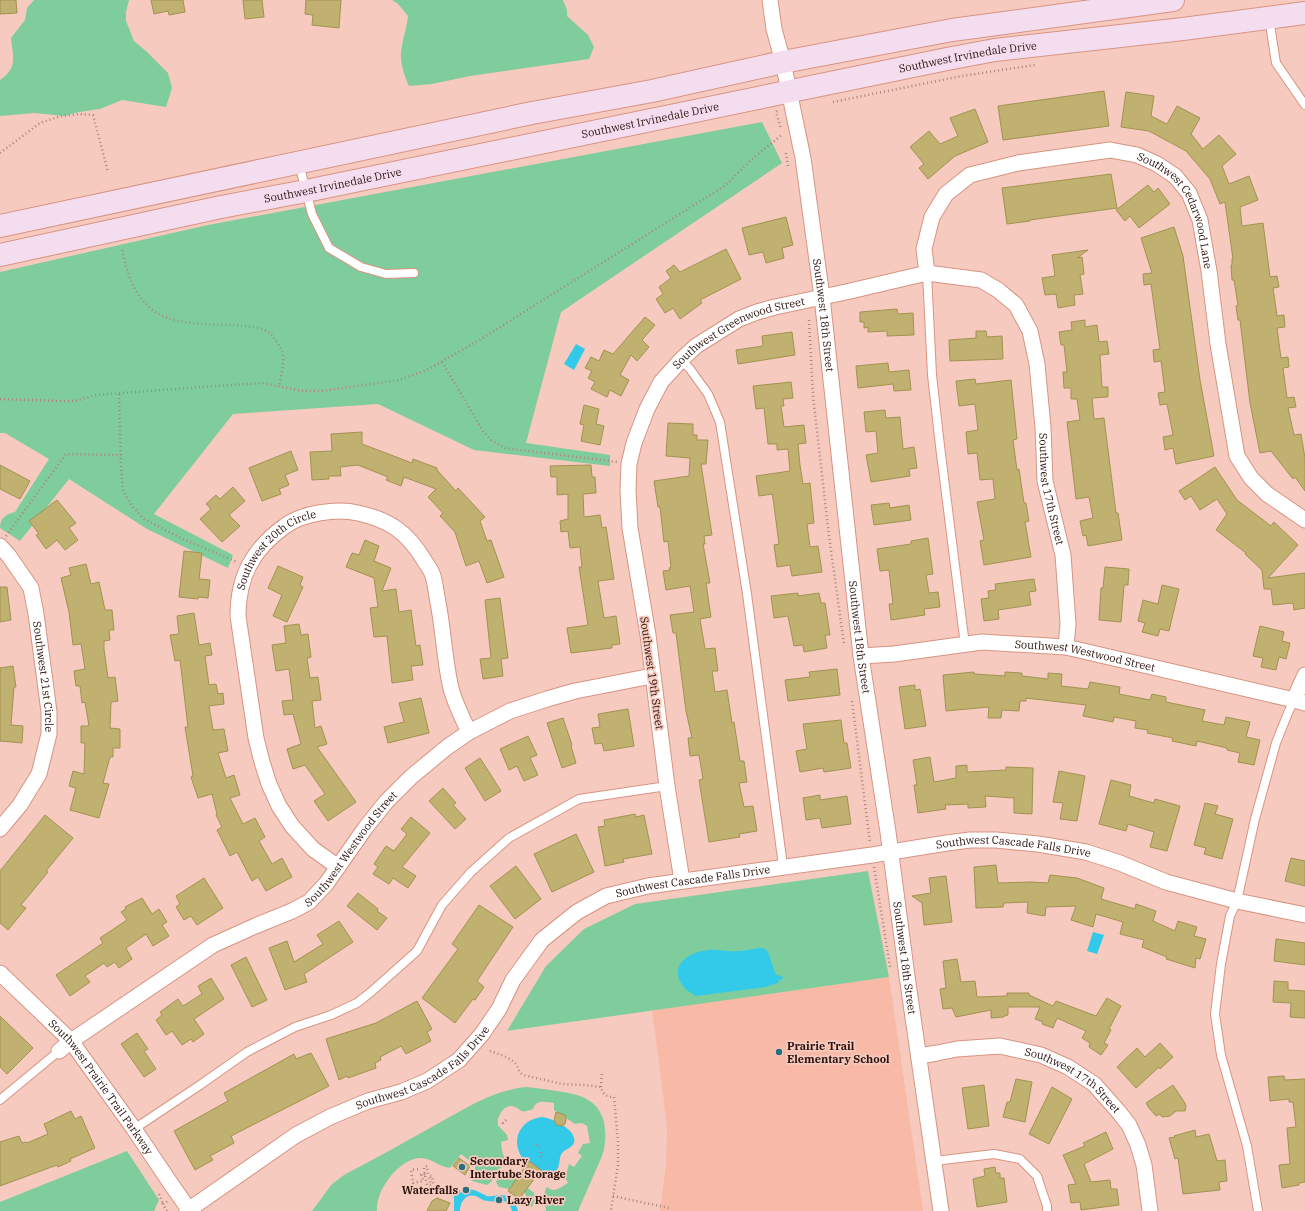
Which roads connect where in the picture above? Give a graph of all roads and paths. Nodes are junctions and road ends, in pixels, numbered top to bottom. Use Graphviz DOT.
graph roads {
  1 [pos="770,0"];
  2 [pos="1173,0"];
  3 [pos="1305,12"];
  4 [pos="1269,17"];
  5 [pos="783,62"];
  6 [pos="1041,64"];
  7 [pos="789,91"];
  8 [pos="825,103"];
  9 [pos="1305,105"];
  10 [pos="783,134"];
  11 [pos="0,153"];
  12 [pos="299,163"];
  13 [pos="108,172"];
  14 [pos="306,191"];
  15 [pos="25,220"];
  16 [pos="0,226"];
  17 [pos="31,248"];
  18 [pos="122,250"];
  19 [pos="0,255"];
  20 [pos="414,273"];
  21 [pos="926,273"];
  22 [pos="822,298"];
  23 [pos="1030,330"];
  24 [pos="680,360"];
  25 [pos="442,362"];
  26 [pos="279,387"];
  27 [pos="119,394"];
  28 [pos="0,399"];
  29 [pos="121,455"];
  30 [pos="629,464"];
  31 [pos="1305,520"];
  32 [pos="2,543"];
  33 [pos="248,567"];
  34 [pos="965,645"];
  35 [pos="1066,648"];
  36 [pos="861,656"];
  37 [pos="1305,675"];
  38 [pos="652,676"];
  39 [pos="1300,701"];
  40 [pos="469,732"];
  41 [pos="666,786"];
  42 [pos="0,829"];
  43 [pos="891,852"];
  44 [pos="784,866"];
  45 [pos="338,867"];
  46 [pos="682,881"];
  47 [pos="1237,901"];
  48 [pos="1305,915"];
  49 [pos="0,973"];
  50 [pos="71,1041"];
  51 [pos="490,1050"];
  52 [pos="59,1051"];
  53 [pos="918,1056"];
  54 [pos="602,1072"];
  55 [pos="601,1087"];
  56 [pos="0,1100"];
  57 [pos="506,1120"];
  58 [pos="506,1125"];
  59 [pos="134,1128"];
  60 [pos="536,1145"];
  61 [pos="540,1147"];
  62 [pos="541,1151"];
  63 [pos="541,1157"];
  64 [pos="934,1161"];
  65 [pos="418,1169"];
  66 [pos="434,1186"];
  67 [pos="156,1189"];
  68 [pos="613,1196"];
  69 [pos="163,1204"];
  70 [pos="669,1208"];
  71 [pos="188,1211"];
  72 [pos="610,1211"];
  73 [pos="942,1211"];
  74 [pos="1047,1211"];
  75 [pos="1150,1211"];
  76 [pos="1258,1211"];
  1 -- 5 [label="street, Southwest 18th Street"];
  2 -- 5 [label="main road"];
  3 -- 4 [label="main road, Southwest Irvinedale Drive"];
  4 -- 7 [label="main road, Southwest Irvinedale Drive"];
  4 -- 9 [label="lane"];
  5 -- 7 [label="street, Southwest 18th Street"];
  5 -- 12 [label="main road"];
  6 -- 8 [label="path"];
  7 -- 14 [label="main road, Southwest Irvinedale Drive"];
  7 -- 22 [label="street, Southwest 18th Street"];
  10 -- 25 [label="path"];
  11 -- 13 [label="path"];
  12 -- 14 [label="lane"];
  12 -- 15 [label="main road"];
  14 -- 17 [label="main road, Southwest Irvinedale Drive"];
  14 -- 20 [label="lane"];
  15 -- 16 [label="main road"];
  15 -- 17 [label="main road"];
  17 -- 19 [label="main road, Southwest Irvinedale Drive"];
  18 -- 26 [label="path"];
  21 -- 22 [label="street, Southwest Greenwood Street"];
  21 -- 23 [label="street, Southwest Greenwood Street"];
  21 -- 31 [label="street, Southwest Cedarwood Lane"];
  21 -- 34 [label="lane"];
  22 -- 24 [label="street, Southwest Greenwood Street"];
  22 -- 36 [label="street, Southwest 18th Street"];
  23 -- 35 [label="street, Southwest 17th Street"];
  24 -- 30 [label="street, Southwest Greenwood Street"];
  24 -- 44 [label="lane"];
  25 -- 26 [label="path"];
  25 -- 30 [label="path"];
  26 -- 27 [label="path"];
  27 -- 28 [label="path"];
  27 -- 29 [label="path"];
  29 -- 32 [label="path"];
  29 -- 33 [label="path"];
  30 -- 38 [label="street, Southwest 19th Street"];
  32 -- 42 [label="street, Southwest 21st Circle"];
  33 -- 40 [label="street, Southwest 20th Circle"];
  33 -- 45 [label="street, Southwest 20th Circle"];
  34 -- 35 [label="street, Southwest Westwood Street"];
  34 -- 36 [label="street, Southwest Westwood Street"];
  35 -- 39 [label="street, Southwest Westwood Street"];
  36 -- 43 [label="street, Southwest 18th Street"];
  37 -- 39 [label="street"];
  38 -- 40 [label="street, Southwest Westwood Street"];
  38 -- 41 [label="street, Southwest 19th Street"];
  39 -- 47 [label="lane"];
  40 -- 45 [label="street, Southwest Westwood Street"];
  41 -- 46 [label="street, Southwest 19th Street"];
  41 -- 59 [label="lane"];
  43 -- 44 [label="street, Southwest Cascade Falls Drive"];
  43 -- 47 [label="street, Southwest Cascade Falls Drive"];
  43 -- 53 [label="street, Southwest 18th Street"];
  44 -- 46 [label="street, Southwest Cascade Falls Drive"];
  45 -- 50 [label="street, Southwest Westwood Street"];
  46 -- 71 [label="street, Southwest Cascade Falls Drive"];
  47 -- 48 [label="street, Southwest Cascade Falls Drive"];
  47 -- 76 [label="lane"];
  49 -- 50 [label="street, Southwest Prairie Trail Parkway"];
  50 -- 52 [label="street, Southwest Westwood Street"];
  50 -- 59 [label="street, Southwest Prairie Trail Parkway"];
  51 -- 55 [label="path"];
  52 -- 56 [label="lane"];
  53 -- 64 [label="street, Southwest 18th Street"];
  53 -- 75 [label="street, Southwest 17th Street"];
  54 -- 55 [label="path"];
  55 -- 68 [label="path"];
  57 -- 58 [label="path"];
  59 -- 71 [label="street, Southwest Prairie Trail Parkway"];
  60 -- 61 [label="path"];
  62 -- 63 [label="path"];
  64 -- 73 [label="street, Southwest 18th Street"];
  64 -- 74 [label="lane"];
  65 -- 66 [label="path"];
  67 -- 69 [label="path"];
  68 -- 70 [label="path"];
  68 -- 72 [label="path"];
}
